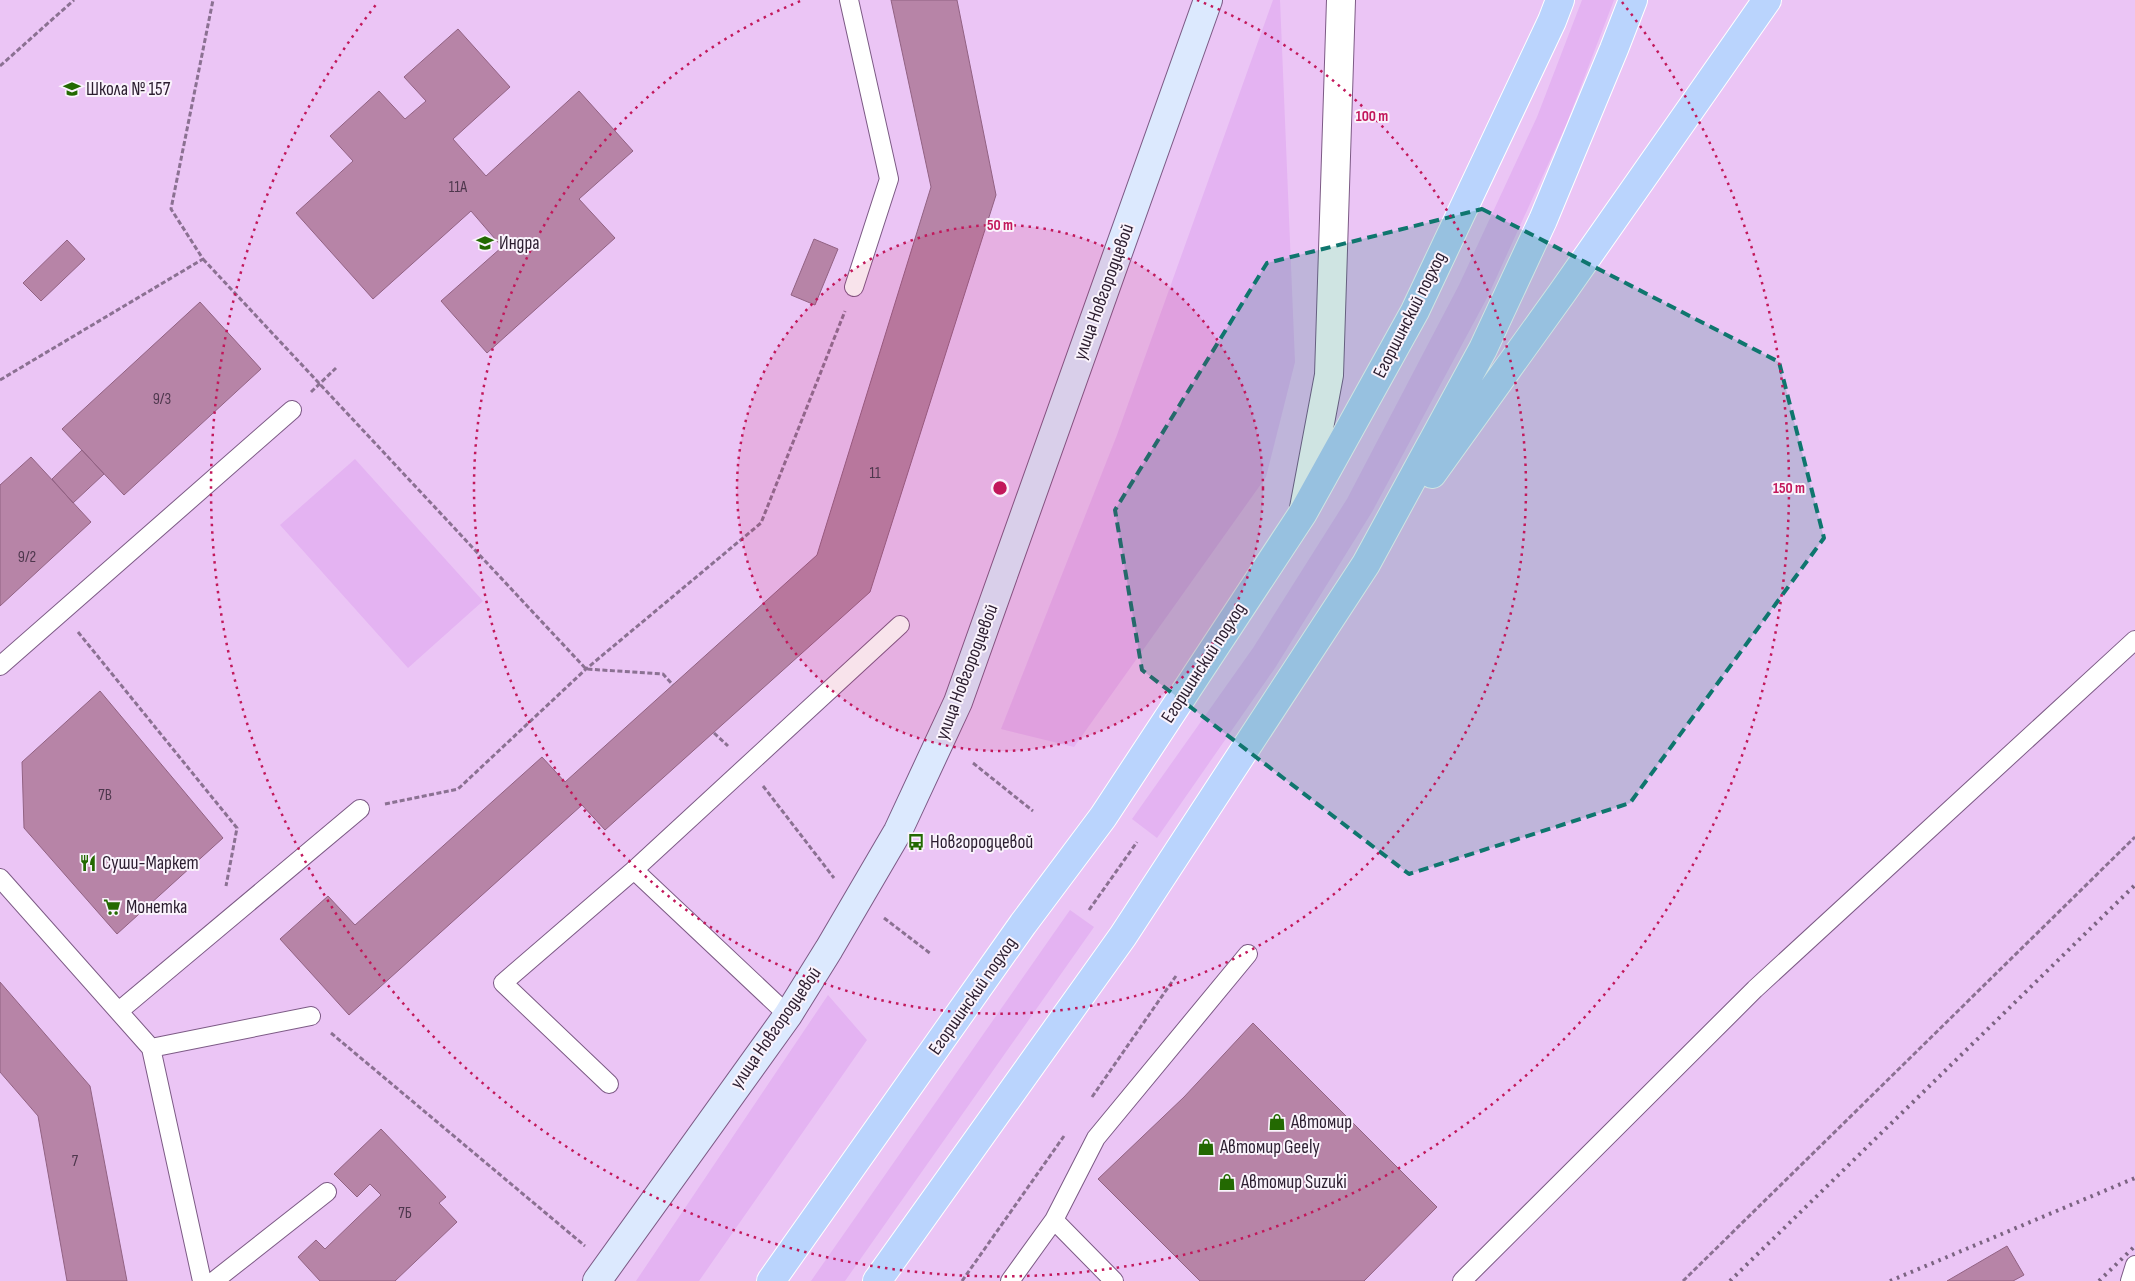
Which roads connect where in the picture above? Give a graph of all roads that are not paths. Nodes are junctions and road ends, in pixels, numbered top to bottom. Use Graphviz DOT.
graph roads {
  1 [pos="849,0"];
  2 [pos="1341,0"];
  3 [pos="1560,0"];
  4 [pos="1633,0"];
  5 [pos="1767,0"];
  6 [pos="1204,3"];
  7 [pos="854,287"];
  8 [pos="292,410"];
  9 [pos="1303,513"];
  10 [pos="1366,564"];
  11 [pos="900,625"];
  12 [pos="2135,640"];
  13 [pos="0,666"];
  14 [pos="360,809"];
  15 [pos="634,870"];
  16 [pos="0,878"];
  17 [pos="1248,954"];
  18 [pos="119,1011"];
  19 [pos="788,1015"];
  20 [pos="311,1016"];
  21 [pos="151,1048"];
  22 [pos="609,1084"];
  23 [pos="327,1192"];
  24 [pos="1054,1220"];
  25 [pos="2135,1265"];
  26 [pos="603,1273"];
  27 [pos="202,1281"];
  28 [pos="214,1281"];
  29 [pos="772,1281"];
  30 [pos="877,1281"];
  31 [pos="1010,1281"];
  32 [pos="1114,1281"];
  33 [pos="1462,1281"];
  34 [pos="2130,1281"];
  1 -- 7 [label="lane"];
  2 -- 9 [label="street"];
  3 -- 9 [label="main road, Егоршинский подход"];
  4 -- 10 [label="main road"];
  5 -- 10 [label="main road"];
  6 -- 19 [label="street, улица Новгородцевой"];
  8 -- 13 [label="lane"];
  9 -- 29 [label="main road, Егоршинский подход"];
  10 -- 30 [label="main road"];
  11 -- 15 [label="lane"];
  12 -- 33 [label="lane"];
  14 -- 18 [label="lane"];
  15 -- 19 [label="lane"];
  15 -- 22 [label="lane"];
  16 -- 18 [label="lane"];
  17 -- 24 [label="lane"];
  18 -- 21 [label="lane"];
  19 -- 26 [label="street, улица Новгородцевой"];
  20 -- 21 [label="lane"];
  21 -- 27 [label="lane"];
  23 -- 28 [label="lane"];
  24 -- 31 [label="lane"];
  24 -- 32 [label="lane"];
  25 -- 34 [label="lane"];
}
